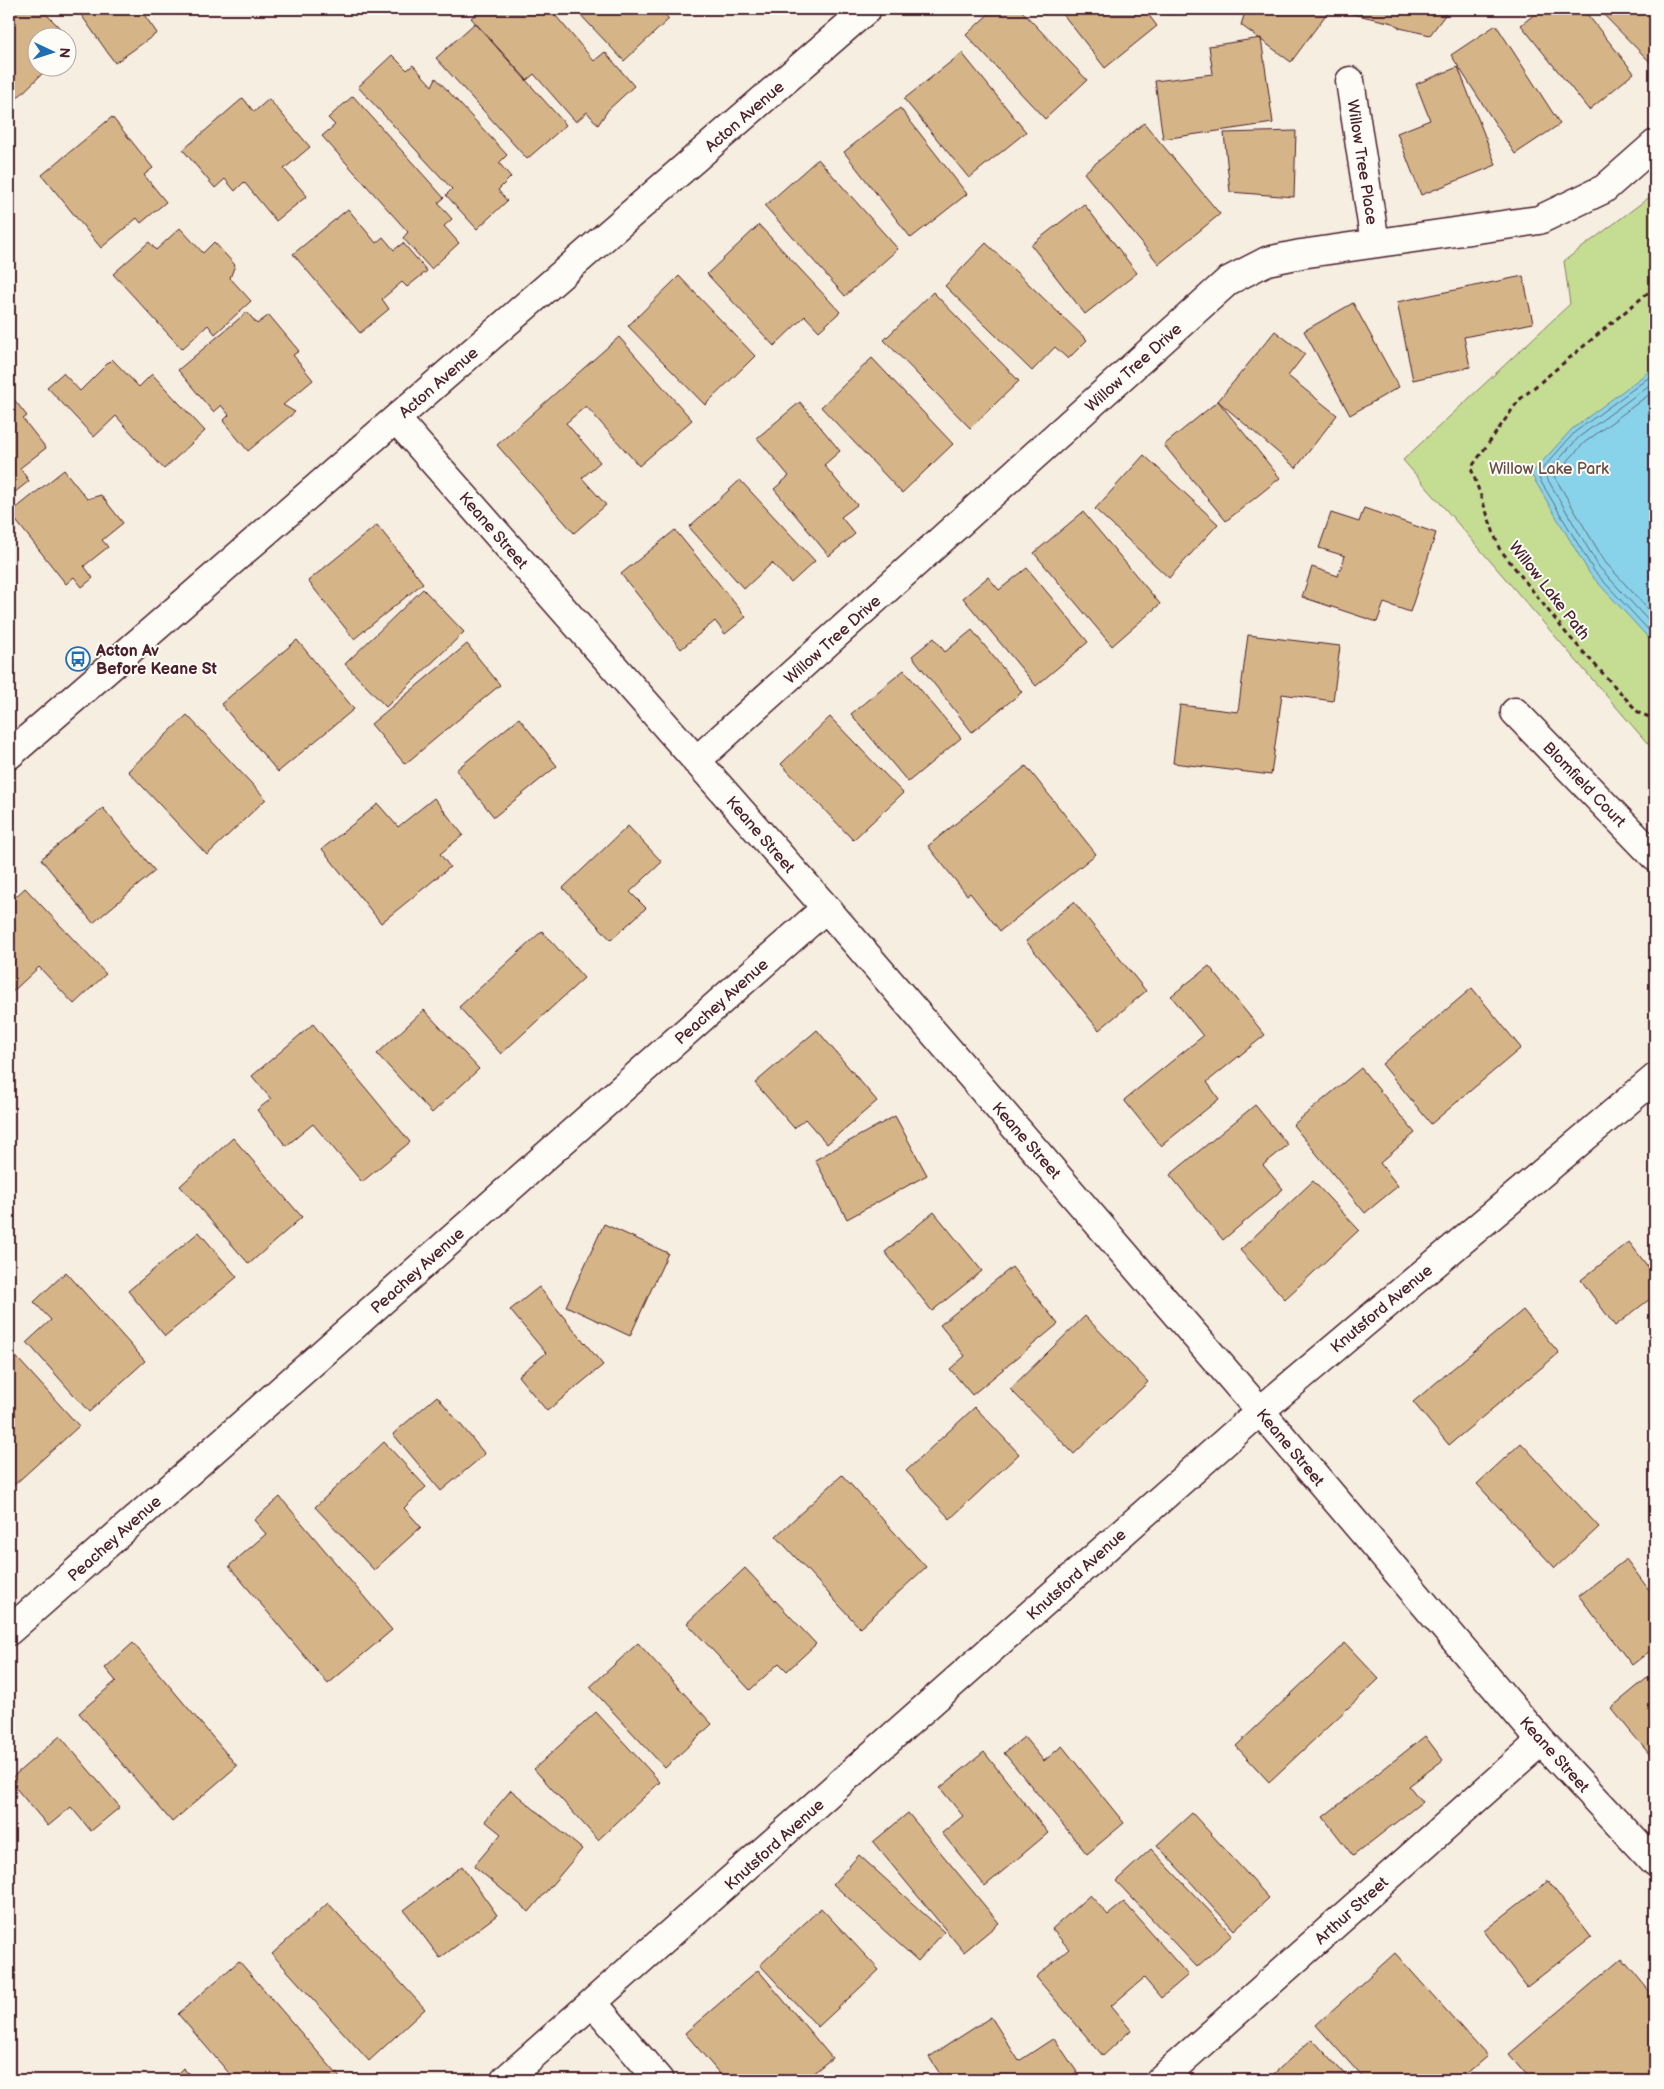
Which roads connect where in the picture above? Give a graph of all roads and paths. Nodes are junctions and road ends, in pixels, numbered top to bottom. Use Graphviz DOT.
graph roads {
  1 [pos="867,9"];
  2 [pos="1350,81"];
  3 [pos="1655,144"];
  4 [pos="1375,243"];
  5 [pos="1655,287"];
  6 [pos="396,419"];
  7 [pos="1515,712"];
  8 [pos="1655,719"];
  9 [pos="9,755"];
  10 [pos="696,761"];
  11 [pos="1655,857"];
  12 [pos="826,908"];
  13 [pos="1655,1078"];
  14 [pos="1260,1410"];
  15 [pos="9,1631"];
  16 [pos="1541,1741"];
  17 [pos="1655,1863"];
  18 [pos="594,2004"];
  19 [pos="505,2080"];
  20 [pos="659,2080"];
  21 [pos="1160,2080"];
  1 -- 6 [label="street, Acton Avenue"];
  2 -- 4 [label="street, Willow Tree Place"];
  3 -- 4 [label="street, Willow Tree Drive"];
  4 -- 10 [label="street, Willow Tree Drive"];
  5 -- 8 [label="path, Willow Lake Path"];
  6 -- 9 [label="street, Acton Avenue"];
  6 -- 10 [label="street, Keane Street"];
  7 -- 11 [label="street, Blomfield Court"];
  10 -- 12 [label="street, Keane Street"];
  12 -- 14 [label="street, Keane Street"];
  12 -- 15 [label="street, Peachey Avenue"];
  13 -- 14 [label="street, Knutsford Avenue"];
  14 -- 16 [label="street, Keane Street"];
  14 -- 18 [label="street, Knutsford Avenue"];
  16 -- 17 [label="street, Keane Street"];
  16 -- 21 [label="street, Arthur Street"];
  18 -- 19 [label="street, Knutsford Avenue"];
  18 -- 20 [label="street"];
}
